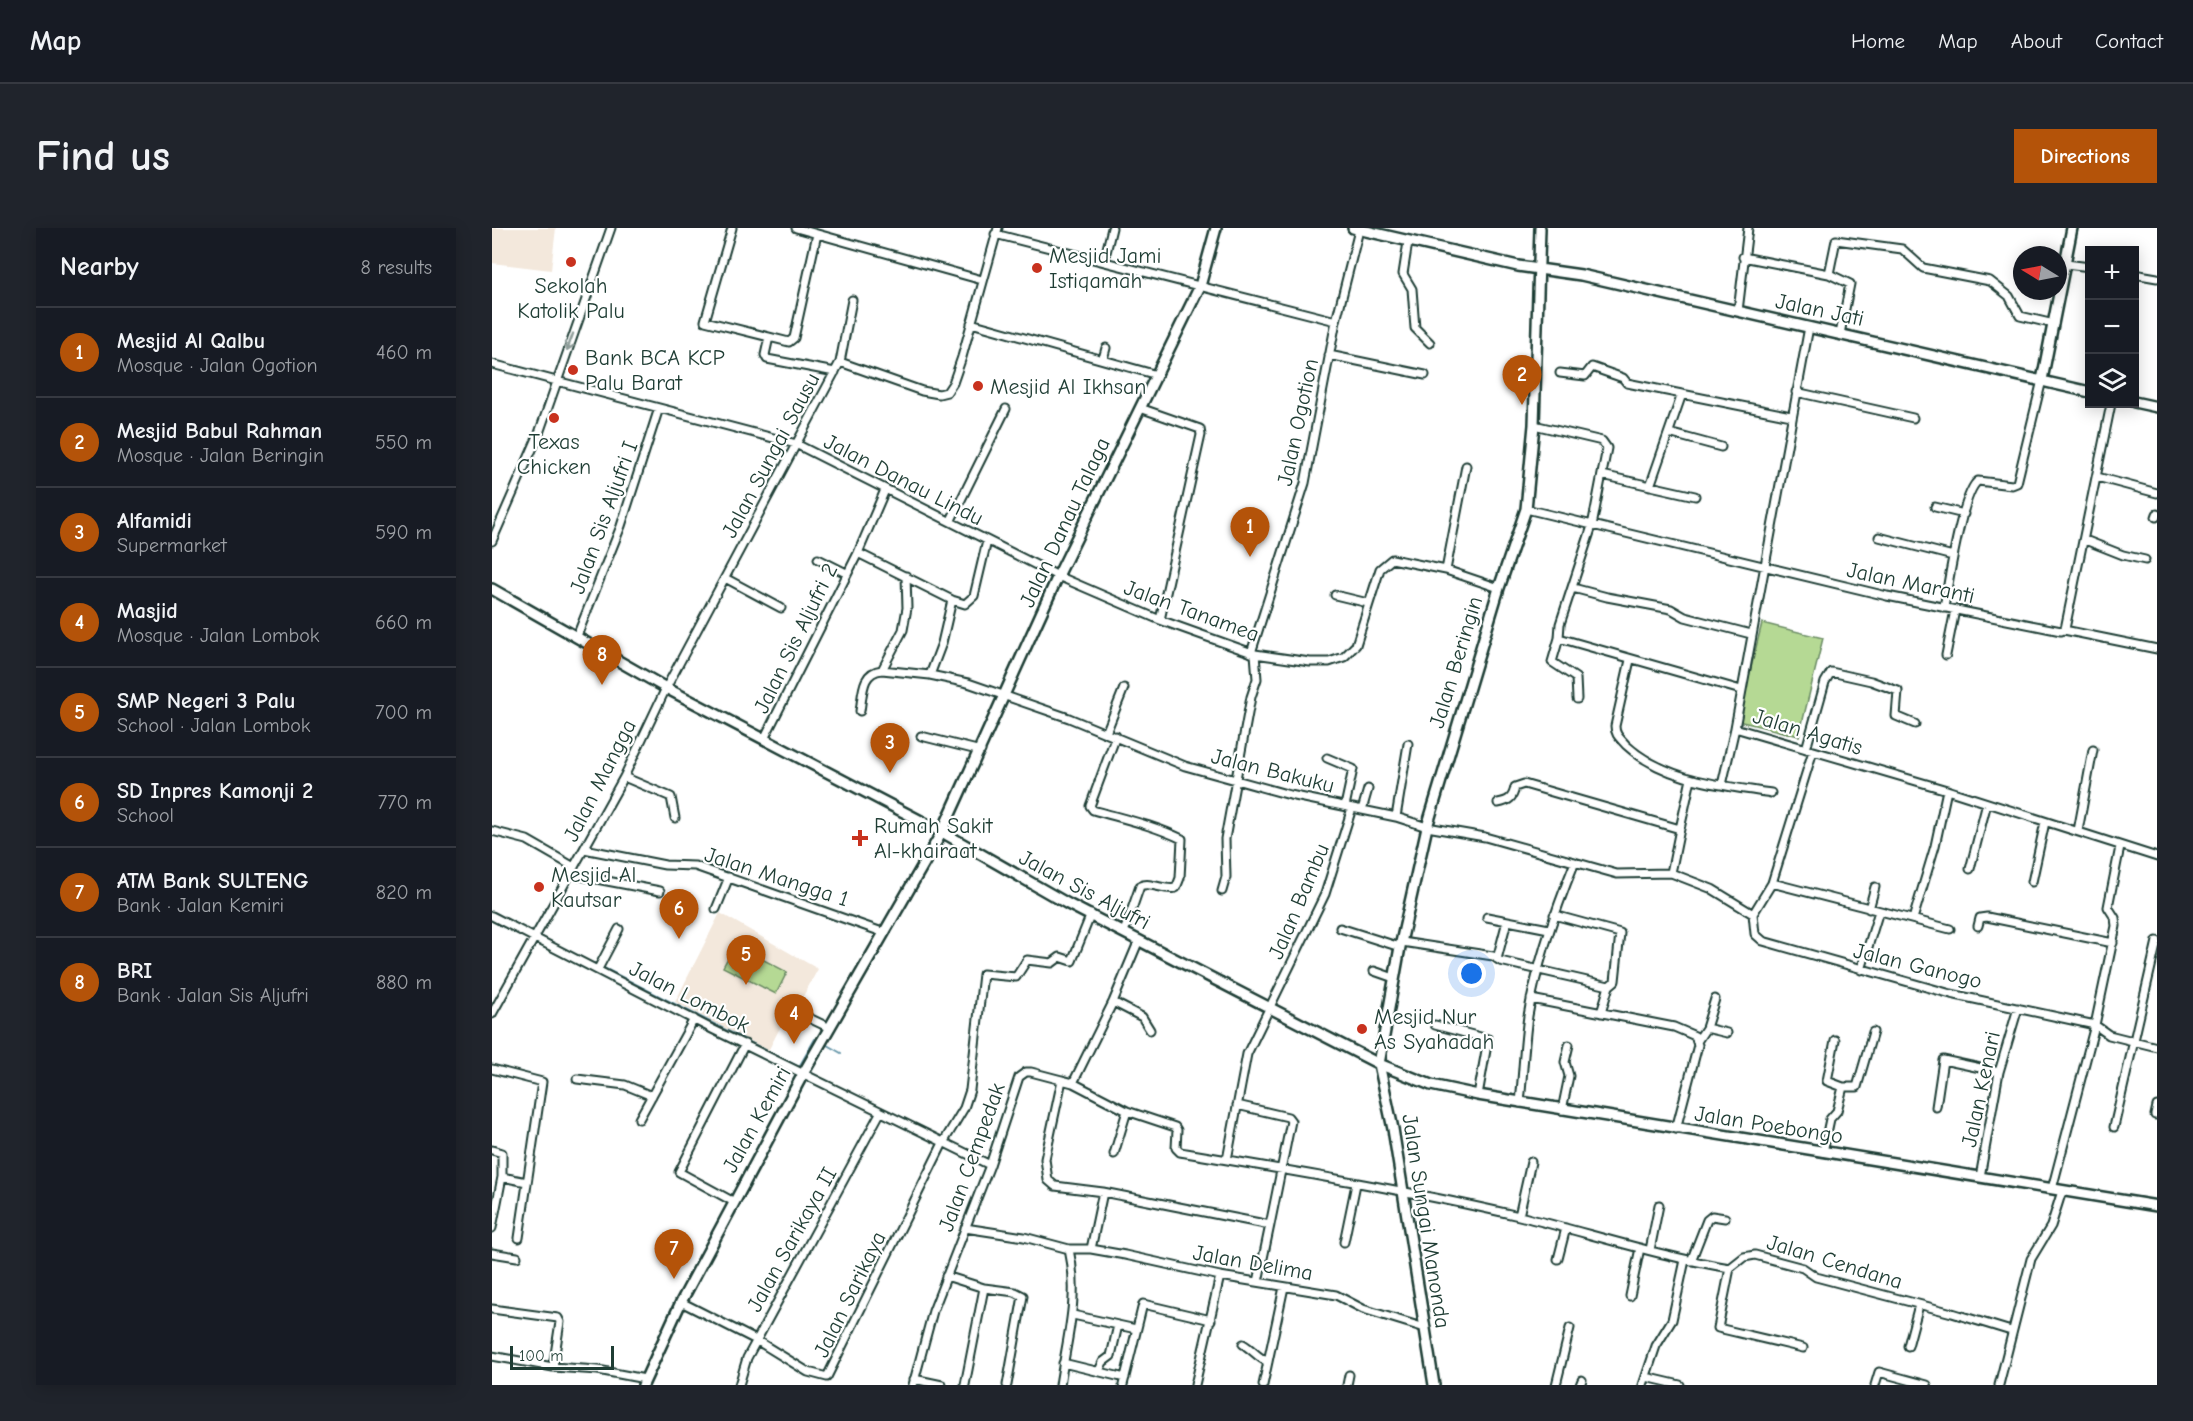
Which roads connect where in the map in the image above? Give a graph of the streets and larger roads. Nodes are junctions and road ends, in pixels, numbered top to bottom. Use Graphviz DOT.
graph roads {
  1 [pos="611,228"];
  2 [pos="732,228"];
  3 [pos="796,228"];
  4 [pos="1112,228"];
  5 [pos="1216,228"];
  6 [pos="1540,228"];
  7 [pos="1748,228"];
  8 [pos="2072,228"];
  9 [pos="1356,229"];
  10 [pos="997,231"];
  11 [pos="818,234"];
  12 [pos="1408,242"];
  13 [pos="1743,257"];
  14 [pos="2067,258"];
  15 [pos="1104,261"];
  16 [pos="2067,264"];
  17 [pos="2085,266"];
  18 [pos="1540,268"];
  19 [pos="1829,274"];
  20 [pos="2139,275"];
  21 [pos="2157,278"];
  22 [pos="982,280"];
  23 [pos="1200,286"];
  24 [pos="852,300"];
  25 [pos="2059,300"];
  26 [pos="1738,311"];
  27 [pos="1336,321"];
  28 [pos="971,323"];
  29 [pos="2054,324"];
  30 [pos="1809,327"];
  31 [pos="1840,334"];
  32 [pos="769,337"];
  33 [pos="1430,344"];
  34 [pos="1106,348"];
  35 [pos="1329,356"];
  36 [pos="1103,359"];
  37 [pos="840,362"];
  38 [pos="492,364"];
  39 [pos="835,372"];
  40 [pos="1560,373"];
  41 [pos="1157,375"];
  42 [pos="1425,375"];
  43 [pos="2042,380"];
  44 [pos="555,382"];
  45 [pos="2085,391"];
  46 [pos="1796,392"];
  47 [pos="1682,394"];
  48 [pos="2139,403"];
  49 [pos="2157,406"];
  50 [pos="659,408"];
  51 [pos="1140,408"];
  52 [pos="2110,408"];
  53 [pos="1006,409"];
  54 [pos="1791,416"];
  55 [pos="1913,418"];
  56 [pos="1534,425"];
  57 [pos="1669,433"];
  58 [pos="796,444"];
  59 [pos="1721,447"];
  60 [pos="1466,466"];
  61 [pos="1602,476"];
  62 [pos="2097,477"];
  63 [pos="1650,486"];
  64 [pos="885,490"];
  65 [pos="2157,493"];
  66 [pos="1695,496"];
  67 [pos="1935,507"];
  68 [pos="1526,509"];
  69 [pos="1964,514"];
  70 [pos="951,520"];
  71 [pos="1592,526"];
  72 [pos="1879,537"];
  73 [pos="2085,540"];
  74 [pos="492,541"];
  75 [pos="987,541"];
  76 [pos="858,553"];
  77 [pos="1953,556"];
  78 [pos="818,559"];
  79 [pos="2145,560"];
  80 [pos="1764,568"];
  81 [pos="1446,570"];
  82 [pos="846,573"];
  83 [pos="906,576"];
  84 [pos="1058,576"];
  85 [pos="725,579"];
  86 [pos="1499,588"];
  87 [pos="1573,588"];
  88 [pos="492,589"];
  89 [pos="1335,596"];
  90 [pos="952,600"];
  91 [pos="1368,603"];
  92 [pos="781,608"];
  93 [pos="1944,608"];
  94 [pos="1955,610"];
  95 [pos="1160,620"];
  96 [pos="2064,630"];
  97 [pos="1751,634"];
  98 [pos="577,636"];
  99 [pos="1559,638"];
  100 [pos="2157,649"];
  101 [pos="1253,653"];
  102 [pos="1946,655"];
  103 [pos="1630,660"];
  104 [pos="882,670"];
  105 [pos="930,675"];
  106 [pos="666,688"];
  107 [pos="1124,688"];
  108 [pos="1741,690"];
  109 [pos="1006,696"];
  110 [pos="1577,699"];
  111 [pos="860,711"];
  112 [pos="1915,724"];
  113 [pos="1735,728"];
  114 [pos="1106,733"];
  115 [pos="921,736"];
  116 [pos="1116,736"];
  117 [pos="764,739"];
  118 [pos="1408,744"];
  119 [pos="1809,750"];
  120 [pos="2093,750"];
  121 [pos="981,751"];
  122 [pos="1327,758"];
  123 [pos="624,777"];
  124 [pos="1691,779"];
  125 [pos="1237,780"];
  126 [pos="1722,785"];
  127 [pos="1368,789"];
  128 [pos="1947,790"];
  129 [pos="1772,793"];
  130 [pos="1498,803"];
  131 [pos="1987,803"];
  132 [pos="1349,807"];
  133 [pos="1362,810"];
  134 [pos="1396,817"];
  135 [pos="675,818"];
  136 [pos="2045,822"];
  137 [pos="1427,827"];
  138 [pos="1680,829"];
  139 [pos="492,831"];
  140 [pos="2078,831"];
  141 [pos="942,832"];
  142 [pos="2120,847"];
  143 [pos="584,849"];
  144 [pos="2157,857"];
  145 [pos="1575,862"];
  146 [pos="1970,869"];
  147 [pos="572,870"];
  148 [pos="1671,873"];
  149 [pos="729,877"];
  150 [pos="2032,882"];
  151 [pos="1772,883"];
  152 [pos="1875,887"];
  153 [pos="660,891"];
  154 [pos="1222,891"];
  155 [pos="716,909"];
  156 [pos="1869,909"];
  157 [pos="1879,911"];
  158 [pos="1091,915"];
  159 [pos="1554,915"];
  160 [pos="1753,915"];
  161 [pos="492,916"];
  162 [pos="1487,917"];
  163 [pos="1913,919"];
  164 [pos="1507,921"];
  165 [pos="1978,926"];
  166 [pos="1340,928"];
  167 [pos="1950,928"];
  168 [pos="619,929"];
  169 [pos="1549,929"];
  170 [pos="1124,932"];
  171 [pos="885,933"];
  172 [pos="535,937"];
  173 [pos="1139,940"];
  174 [pos="2157,941"];
  175 [pos="2113,943"];
  176 [pos="1401,944"];
  177 [pos="1497,959"];
  178 [pos="598,969"];
  179 [pos="1374,970"];
  180 [pos="1539,970"];
  181 [pos="1861,970"];
  182 [pos="1394,978"];
  183 [pos="1609,986"];
  184 [pos="1532,999"];
  185 [pos="1715,999"];
  186 [pos="1113,1002"];
  187 [pos="1270,1007"];
  188 [pos="788,1008"];
  189 [pos="2018,1008"];
  190 [pos="1601,1013"];
  191 [pos="492,1014"];
  192 [pos="694,1019"];
  193 [pos="1435,1025"];
  194 [pos="2095,1025"];
  195 [pos="830,1028"];
  196 [pos="1706,1028"];
  197 [pos="1150,1030"];
  198 [pos="1873,1032"];
  199 [pos="1727,1033"];
  200 [pos="1698,1040"];
  201 [pos="1835,1040"];
  202 [pos="2136,1042"];
  203 [pos="745,1044"];
  204 [pos="1569,1045"];
  205 [pos="2157,1047"];
  206 [pos="1379,1064"];
  207 [pos="492,1069"];
  208 [pos="1999,1072"];
  209 [pos="803,1074"];
  210 [pos="578,1079"];
  211 [pos="1062,1080"];
  212 [pos="1073,1083"];
  213 [pos="1843,1087"];
  214 [pos="1478,1095"];
  215 [pos="652,1096"];
  216 [pos="1520,1103"];
  217 [pos="1237,1105"];
  218 [pos="2157,1106"];
  219 [pos="1936,1107"];
  220 [pos="1562,1110"];
  221 [pos="1126,1112"];
  222 [pos="880,1113"];
  223 [pos="2155,1115"];
  224 [pos="639,1119"];
  225 [pos="2114,1127"];
  226 [pos="1676,1129"];
  227 [pos="943,1143"];
  228 [pos="492,1150"];
  229 [pos="1823,1152"];
  230 [pos="1114,1154"];
  231 [pos="1227,1160"];
  232 [pos="1531,1162"];
  233 [pos="990,1165"];
  234 [pos="1282,1170"];
  235 [pos="502,1177"];
  236 [pos="1980,1177"];
  237 [pos="527,1182"];
  238 [pos="1356,1184"];
  239 [pos="2057,1190"];
  240 [pos="1404,1191"];
  241 [pos="1103,1192"];
  242 [pos="734,1202"];
  243 [pos="1659,1205"];
  244 [pos="2157,1206"];
  245 [pos="1519,1216"];
  246 [pos="1725,1218"];
  247 [pos="1270,1225"];
  248 [pos="492,1228"];
  249 [pos="965,1228"];
  250 [pos="1566,1228"];
  251 [pos="519,1238"];
  252 [pos="1344,1242"];
  253 [pos="1640,1248"];
  254 [pos="1069,1249"];
  255 [pos="1091,1249"];
  256 [pos="1650,1250"];
  257 [pos="492,1253"];
  258 [pos="517,1257"];
  259 [pos="1558,1259"];
  260 [pos="1688,1261"];
  261 [pos="1730,1268"];
  262 [pos="946,1276"];
  263 [pos="1220,1276"];
  264 [pos="1258,1282"];
  265 [pos="1284,1287"];
  266 [pos="984,1288"];
  267 [pos="1630,1296"];
  268 [pos="681,1302"];
  269 [pos="1919,1305"];
  270 [pos="492,1309"];
  271 [pos="1073,1314"];
  272 [pos="1211,1320"];
  273 [pos="1118,1325"];
  274 [pos="1425,1328"];
  275 [pos="1570,1328"];
  276 [pos="1136,1329"];
  277 [pos="2011,1331"];
  278 [pos="756,1340"];
  279 [pos="1243,1344"];
  280 [pos="1908,1346"];
  281 [pos="1803,1348"];
  282 [pos="492,1356"];
  283 [pos="1268,1362"];
  284 [pos="1063,1363"];
  285 [pos="553,1367"];
  286 [pos="1099,1371"];
  287 [pos="1349,1375"];
  288 [pos="827,1377"];
  289 [pos="1646,1377"];
  290 [pos="1124,1381"];
  291 [pos="644,1382"];
  292 [pos="914,1382"];
  293 [pos="739,1385"];
  294 [pos="828,1385"];
  295 [pos="942,1385"];
  296 [pos="965,1385"];
  297 [pos="1007,1385"];
  298 [pos="1060,1385"];
  299 [pos="1195,1385"];
  300 [pos="1263,1385"];
  301 [pos="1347,1385"];
  302 [pos="1434,1385"];
  303 [pos="1556,1385"];
  304 [pos="1643,1385"];
  305 [pos="1680,1385"];
  306 [pos="1875,1385"];
  307 [pos="1927,1385"];
  308 [pos="1999,1385"];
  1 -- 44 [label="street, one-way"];
  2 -- 32 [label="street"];
  3 -- 11 [label="street"];
  4 -- 15 [label="street"];
  5 -- 23 [label="street, Jalan Danau Talaga"];
  6 -- 18 [label="street, Jalan Beringin"];
  7 -- 13 [label="street"];
  8 -- 14 [label="street"];
  9 -- 12 [label="street, Jalan Jati"];
  9 -- 27 [label="street, Jalan Ogotion"];
  10 -- 15 [label="street"];
  10 -- 22 [label="street, Jalan Sungai Sausu"];
  11 -- 22 [label="street"];
  11 -- 32 [label="street"];
  12 -- 18 [label="street, Jalan Jati"];
  12 -- 33 [label="street"];
  13 -- 19 [label="street"];
  13 -- 26 [label="street"];
  15 -- 23 [label="street"];
  16 -- 17 [label="street"];
  18 -- 26 [label="street, Jalan Jati"];
  18 -- 56 [label="street, Jalan Beringin"];
  19 -- 29 [label="street"];
  19 -- 31 [label="street"];
  20 -- 21 [label="street"];
  22 -- 28 [label="street, Jalan Sungai Sausu"];
  23 -- 27 [label="street"];
  23 -- 41 [label="street, Jalan Danau Talaga"];
  24 -- 37 [label="street"];
  25 -- 29 [label="street"];
  26 -- 30 [label="street, Jalan Jati"];
  27 -- 35 [label="street, Jalan Ogotion"];
  28 -- 36 [label="street"];
  28 -- 37 [label="street, Jalan Sungai Sausu"];
  29 -- 43 [label="street"];
  30 -- 31 [label="street, Jalan Jati"];
  30 -- 46 [label="street, Jalan Agatis"];
  31 -- 43 [label="street, Jalan Jati"];
  32 -- 39 [label="street"];
  34 -- 36 [label="street"];
  35 -- 42 [label="street"];
  35 -- 101 [label="street, Jalan Ogotion"];
  36 -- 41 [label="street"];
  37 -- 39 [label="street, Jalan Sungai Sausu"];
  38 -- 44 [label="street, Jalan Danau Lindu"];
  39 -- 58 [label="street, Jalan Sungai Sausu"];
  40 -- 47 [label="street"];
  41 -- 51 [label="street, Jalan Danau Talaga"];
  43 -- 45 [label="street, Jalan Jati"];
  43 -- 69 [label="street"];
  44 -- 50 [label="street, Jalan Danau Lindu"];
  44 -- 74 [label="street"];
  46 -- 54 [label="street, Jalan Agatis"];
  46 -- 55 [label="street"];
  47 -- 54 [label="street"];
  47 -- 57 [label="street"];
  48 -- 49 [label="street"];
  50 -- 58 [label="street, Jalan Danau Lindu"];
  50 -- 98 [label="street, Jalan Sis Aljufri I"];
  51 -- 84 [label="street, Jalan Danau Talaga"];
  51 -- 95 [label="street"];
  52 -- 62 [label="street"];
  53 -- 70 [label="street"];
  54 -- 80 [label="street, Jalan Agatis"];
  56 -- 61 [label="street"];
  56 -- 68 [label="street, Jalan Beringin"];
  57 -- 59 [label="street"];
  57 -- 63 [label="street"];
  58 -- 64 [label="street, Jalan Danau Lindu"];
  58 -- 85 [label="street, Jalan Sungai Sausu"];
  60 -- 81 [label="street"];
  61 -- 63 [label="street"];
  61 -- 71 [label="street"];
  62 -- 65 [label="street"];
  62 -- 73 [label="street"];
  63 -- 66 [label="street"];
  64 -- 70 [label="street, Jalan Danau Lindu"];
  64 -- 76 [label="street, Jalan Sis Aljufri 2"];
  67 -- 69 [label="street"];
  68 -- 71 [label="street, Jalan Maranti"];
  68 -- 86 [label="street, Jalan Beringin"];
  69 -- 77 [label="street"];
  70 -- 75 [label="street, Jalan Danau Lindu"];
  71 -- 80 [label="street, Jalan Maranti"];
  71 -- 87 [label="street"];
  72 -- 77 [label="street"];
  73 -- 79 [label="street"];
  73 -- 96 [label="street"];
  75 -- 84 [label="street, Jalan Danau Lindu"];
  75 -- 90 [label="street"];
  76 -- 82 [label="street, Jalan Sis Aljufri 2"];
  76 -- 83 [label="street, Jalan Sis Aljufri 2"];
  77 -- 93 [label="street"];
  78 -- 82 [label="street"];
  80 -- 93 [label="street, Jalan Maranti"];
  80 -- 97 [label="street, Jalan Agatis"];
  81 -- 86 [label="street, Jalan Tanamea"];
  81 -- 91 [label="street, Jalan Tanamea"];
  82 -- 117 [label="street, Jalan Sis Aljufri 2"];
  83 -- 90 [label="street, Jalan Sis Aljufri 2"];
  83 -- 104 [label="street"];
  84 -- 95 [label="street, Jalan Tanamea"];
  84 -- 109 [label="street, Jalan Danau Talaga"];
  85 -- 92 [label="street"];
  85 -- 106 [label="street, Jalan Sungai Sausu"];
  86 -- 137 [label="street, Jalan Beringin"];
  87 -- 97 [label="street"];
  87 -- 99 [label="street"];
  88 -- 98 [label="street, Jalan Sis Aljufri"];
  89 -- 91 [label="street"];
  90 -- 105 [label="street"];
  91 -- 101 [label="street, Jalan Tanamea"];
  93 -- 94 [label="street, Jalan Maranti"];
  94 -- 96 [label="street, Jalan Maranti"];
  94 -- 102 [label="street"];
  95 -- 101 [label="street, Jalan Tanamea"];
  96 -- 100 [label="street, Jalan Maranti"];
  97 -- 108 [label="street, Jalan Agatis"];
  98 -- 106 [label="street, Jalan Sis Aljufri"];
  99 -- 103 [label="street"];
  99 -- 110 [label="street"];
  101 -- 125 [label="street, Jalan Ogotion"];
  103 -- 108 [label="street"];
  103 -- 124 [label="street"];
  104 -- 105 [label="street, Jalan Bakuku"];
  104 -- 111 [label="street"];
  105 -- 109 [label="street, Jalan Bakuku"];
  106 -- 117 [label="street, Jalan Sis Aljufri"];
  106 -- 123 [label="street, Jalan Mangga"];
  107 -- 114 [label="street"];
  108 -- 113 [label="street, Jalan Agatis"];
  109 -- 114 [label="street, Jalan Bakuku"];
  109 -- 121 [label="street, Jalan Danau Talaga"];
  112 -- 119 [label="street"];
  113 -- 119 [label="street, Jalan Agatis"];
  113 -- 126 [label="street"];
  114 -- 116 [label="street, Jalan Bakuku"];
  115 -- 121 [label="street"];
  116 -- 125 [label="street, Jalan Bakuku"];
  116 -- 170 [label="street"];
  117 -- 141 [label="street, Jalan Sis Aljufri"];
  118 -- 134 [label="street"];
  119 -- 128 [label="street, Jalan Agatis"];
  119 -- 151 [label="street"];
  120 -- 140 [label="street"];
  121 -- 141 [label="street, Jalan Danau Talaga"];
  122 -- 132 [label="street, Jalan Bambu"];
  123 -- 135 [label="street"];
  123 -- 143 [label="street, Jalan Mangga"];
  124 -- 126 [label="street"];
  124 -- 138 [label="street"];
  125 -- 132 [label="street, Jalan Bakuku"];
  125 -- 154 [label="street, Jalan Ogotion"];
  126 -- 129 [label="street"];
  127 -- 133 [label="street"];
  128 -- 131 [label="street, Jalan Agatis"];
  128 -- 163 [label="street"];
  130 -- 138 [label="street"];
  131 -- 136 [label="street, Jalan Agatis"];
  131 -- 146 [label="street"];
  132 -- 133 [label="street, Jalan Bakuku"];
  132 -- 187 [label="street, Jalan Bambu"];
  133 -- 134 [label="street, Jalan Bakuku"];
  134 -- 137 [label="street, Jalan Bakuku"];
  136 -- 140 [label="street, Jalan Agatis"];
  136 -- 150 [label="street"];
  137 -- 145 [label="street, Jalan Bakuku"];
  137 -- 176 [label="street, Jalan Beringin"];
  138 -- 148 [label="street"];
  139 -- 147 [label="street"];
  140 -- 142 [label="street, Jalan Agatis"];
  141 -- 158 [label="street, Jalan Sis Aljufri"];
  141 -- 171 [label="street, Jalan Kemiri"];
  142 -- 144 [label="street, Jalan Agatis"];
  142 -- 175 [label="street"];
  143 -- 147 [label="street, Jalan Mangga"];
  143 -- 149 [label="street, Jalan Mangga 1"];
  145 -- 148 [label="street, Jalan Bakuku"];
  145 -- 159 [label="street"];
  147 -- 153 [label="street"];
  147 -- 172 [label="street, Jalan Mangga"];
  148 -- 160 [label="street, Jalan Bakuku"];
  149 -- 155 [label="street"];
  149 -- 171 [label="street, Jalan Mangga 1"];
  151 -- 156 [label="street"];
  151 -- 160 [label="street"];
  152 -- 156 [label="street"];
  156 -- 157 [label="street"];
  157 -- 163 [label="street"];
  157 -- 181 [label="street"];
  158 -- 170 [label="street, Jalan Sis Aljufri"];
  158 -- 227 [label="street, Jalan Sarikaya"];
  159 -- 169 [label="street"];
  159 -- 183 [label="street"];
  160 -- 181 [label="street, Jalan Ganogo"];
  161 -- 172 [label="street, Jalan Lombok"];
  162 -- 164 [label="street"];
  163 -- 167 [label="street"];
  164 -- 169 [label="street"];
  164 -- 177 [label="street"];
  165 -- 175 [label="street"];
  166 -- 176 [label="street"];
  168 -- 178 [label="street"];
  169 -- 180 [label="street"];
  170 -- 173 [label="street, Jalan Sis Aljufri"];
  171 -- 195 [label="street, Jalan Kemiri"];
  172 -- 178 [label="street, Jalan Lombok"];
  172 -- 191 [label="street, Jalan Mangga"];
  173 -- 186 [label="street"];
  173 -- 187 [label="street, Jalan Sis Aljufri"];
  174 -- 202 [label="street"];
  175 -- 194 [label="street"];
  176 -- 177 [label="street"];
  176 -- 182 [label="street, Jalan Beringin"];
  177 -- 180 [label="street"];
  178 -- 192 [label="street, Jalan Lombok"];
  179 -- 182 [label="street"];
  180 -- 183 [label="street"];
  180 -- 184 [label="street"];
  181 -- 189 [label="street, Jalan Ganogo"];
  182 -- 206 [label="street, Jalan Beringin"];
  183 -- 190 [label="street"];
  184 -- 190 [label="street"];
  184 -- 216 [label="street"];
  185 -- 196 [label="street"];
  186 -- 197 [label="street"];
  186 -- 212 [label="street"];
  187 -- 206 [label="street, Jalan Sis Aljufri"];
  187 -- 217 [label="street, Jalan Bambu"];
  188 -- 195 [label="street"];
  189 -- 194 [label="street, Jalan Ganogo"];
  189 -- 208 [label="street, Jalan Kenari"];
  190 -- 200 [label="street"];
  192 -- 203 [label="street, Jalan Lombok"];
  192 -- 215 [label="street"];
  193 -- 214 [label="street"];
  194 -- 202 [label="street, Jalan Ganogo"];
  194 -- 239 [label="street"];
  195 -- 209 [label="street, Jalan Kemiri"];
  196 -- 199 [label="street"];
  196 -- 200 [label="street"];
  198 -- 213 [label="street"];
  200 -- 226 [label="street"];
  201 -- 213 [label="street"];
  202 -- 205 [label="street, Jalan Ganogo"];
  202 -- 225 [label="street"];
  203 -- 209 [label="street, Jalan Lombok"];
  203 -- 242 [label="street"];
  204 -- 220 [label="street"];
  206 -- 214 [label="street, Jalan Poebongo"];
  206 -- 240 [label="street, Jalan Sungai Manonda"];
  207 -- 237 [label="street"];
  208 -- 219 [label="street"];
  208 -- 236 [label="street, Jalan Kenari"];
  209 -- 222 [label="street, Jalan Lombok"];
  209 -- 242 [label="street, Jalan Kemiri"];
  210 -- 215 [label="street"];
  211 -- 212 [label="street, Jalan Cempedak"];
  211 -- 233 [label="street, Jalan Cempedak"];
  211 -- 241 [label="street"];
  212 -- 221 [label="street, Jalan Cempedak"];
  213 -- 229 [label="street"];
  214 -- 216 [label="street, Jalan Poebongo"];
  215 -- 224 [label="street"];
  216 -- 220 [label="street, Jalan Poebongo"];
  217 -- 231 [label="street, Jalan Bambu"];
  217 -- 234 [label="street"];
  218 -- 223 [label="street"];
  220 -- 226 [label="street, Jalan Poebongo"];
  221 -- 230 [label="street"];
  221 -- 231 [label="street, Jalan Cempedak"];
  222 -- 227 [label="street, Jalan Lombok"];
  222 -- 278 [label="street, Jalan Sarikaya II"];
  226 -- 229 [label="street, Jalan Poebongo"];
  227 -- 233 [label="street, Jalan Lombok"];
  227 -- 288 [label="street, Jalan Sarikaya"];
  228 -- 235 [label="street"];
  229 -- 236 [label="street, Jalan Poebongo"];
  231 -- 234 [label="street"];
  232 -- 245 [label="street"];
  233 -- 249 [label="street, Jalan Cempedak"];
  234 -- 238 [label="street"];
  234 -- 247 [label="street"];
  235 -- 237 [label="street"];
  235 -- 248 [label="street"];
  236 -- 239 [label="street, Jalan Poebongo"];
  237 -- 251 [label="street"];
  238 -- 240 [label="street"];
  238 -- 252 [label="street"];
  239 -- 244 [label="street, Jalan Poebongo"];
  239 -- 277 [label="street"];
  240 -- 245 [label="street"];
  240 -- 274 [label="street, Jalan Sungai Manonda"];
  241 -- 247 [label="street"];
  241 -- 255 [label="street"];
  242 -- 268 [label="street, Jalan Kemiri"];
  243 -- 256 [label="street"];
  245 -- 250 [label="street"];
  246 -- 260 [label="street"];
  247 -- 264 [label="street"];
  249 -- 254 [label="street, Jalan Delima"];
  249 -- 262 [label="street, Jalan Cempedak"];
  250 -- 253 [label="street"];
  250 -- 259 [label="street"];
  253 -- 256 [label="street"];
  253 -- 267 [label="street"];
  254 -- 255 [label="street, Jalan Delima"];
  254 -- 271 [label="street"];
  255 -- 263 [label="street, Jalan Delima"];
  256 -- 260 [label="street"];
  257 -- 258 [label="street"];
  260 -- 261 [label="street"];
  260 -- 289 [label="street"];
  261 -- 269 [label="street, Jalan Cendana"];
  261 -- 281 [label="street"];
  262 -- 266 [label="street"];
  262 -- 292 [label="street, Jalan Cempedak"];
  263 -- 264 [label="street, Jalan Delima"];
  263 -- 272 [label="street"];
  264 -- 265 [label="street, Jalan Delima"];
  265 -- 274 [label="street, Jalan Delima"];
  265 -- 283 [label="street"];
  266 -- 296 [label="street"];
  266 -- 297 [label="street"];
  268 -- 278 [label="street, Jalan Sarikaya"];
  268 -- 291 [label="street, Jalan Kemiri"];
  269 -- 277 [label="street, Jalan Cendana"];
  269 -- 280 [label="street"];
  270 -- 285 [label="street"];
  271 -- 273 [label="street"];
  271 -- 284 [label="street"];
  272 -- 276 [label="street"];
  272 -- 299 [label="street"];
  273 -- 276 [label="street"];
  273 -- 286 [label="street"];
  274 -- 302 [label="street, Jalan Sungai Manonda"];
  275 -- 303 [label="street"];
  276 -- 290 [label="street"];
  277 -- 308 [label="street"];
  278 -- 288 [label="street, Jalan Sarikaya"];
  278 -- 293 [label="street, Jalan Sarikaya II"];
  279 -- 283 [label="street"];
  282 -- 285 [label="street"];
  283 -- 300 [label="street"];
  284 -- 286 [label="street"];
  284 -- 298 [label="street"];
  285 -- 291 [label="street"];
  286 -- 290 [label="street"];
  287 -- 301 [label="street"];
  288 -- 294 [label="street"];
  289 -- 304 [label="street"];
  289 -- 305 [label="street"];
  292 -- 295 [label="street"];
  306 -- 307 [label="street"];
}
